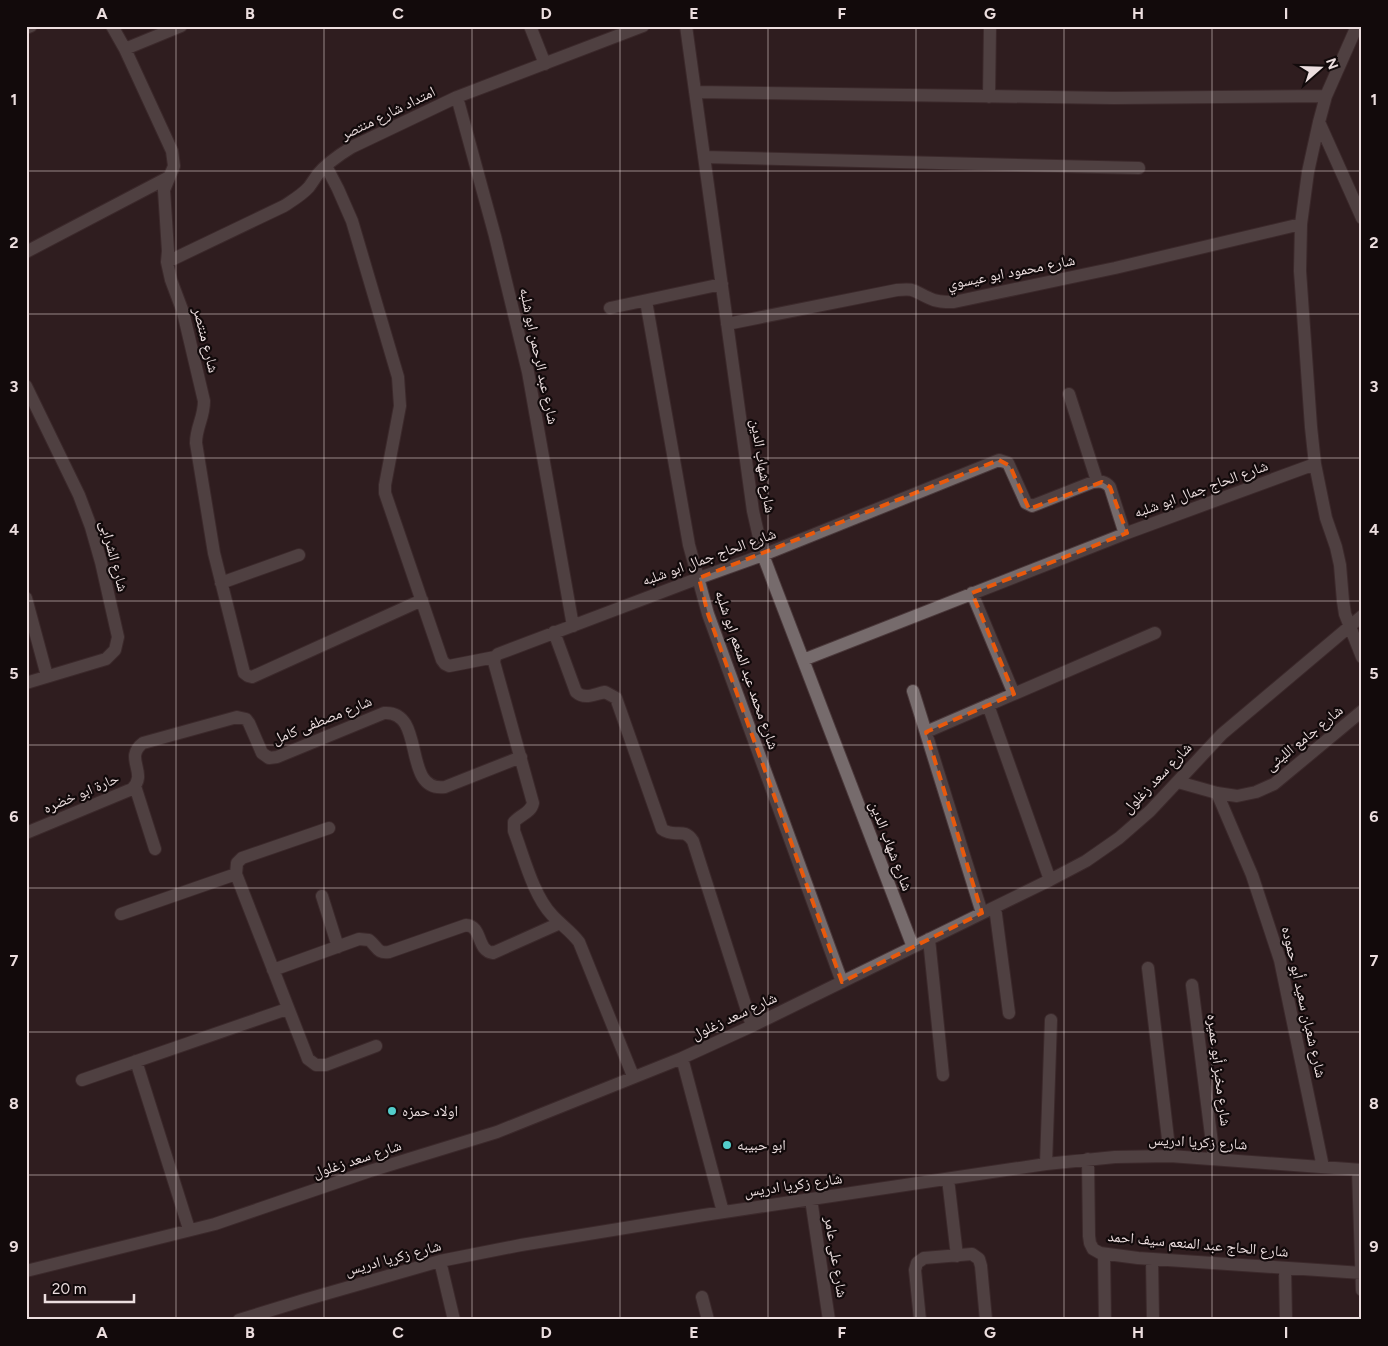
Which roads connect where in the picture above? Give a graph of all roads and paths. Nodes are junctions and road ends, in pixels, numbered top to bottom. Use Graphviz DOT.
graph roads {
  1 [pos="31,26"];
  2 [pos="112,26"];
  3 [pos="181,26"];
  4 [pos="530,26"];
  5 [pos="643,26"];
  6 [pos="686,26"];
  7 [pos="990,26"];
  8 [pos="1357,26"];
  9 [pos="26,28"];
  10 [pos="125,49"];
  11 [pos="545,64"];
  12 [pos="695,92"];
  13 [pos="1326,96"];
  14 [pos="458,97"];
  15 [pos="989,97"];
  16 [pos="1319,122"];
  17 [pos="704,157"];
  18 [pos="326,166"];
  19 [pos="1139,168"];
  20 [pos="169,177"];
  21 [pos="1362,218"];
  22 [pos="1301,224"];
  23 [pos="26,252"];
  24 [pos="167,262"];
  25 [pos="722,284"];
  26 [pos="646,300"];
  27 [pos="610,308"];
  28 [pos="726,324"];
  29 [pos="26,386"];
  30 [pos="1069,394"];
  31 [pos="1315,464"];
  32 [pos="1097,481"];
  33 [pos="1127,533"];
  34 [pos="299,555"];
  35 [pos="764,555"];
  36 [pos="699,578"];
  37 [pos="222,582"];
  38 [pos="972,593"];
  39 [pos="26,598"];
  40 [pos="422,600"];
  41 [pos="1362,616"];
  42 [pos="573,626"];
  43 [pos="1350,626"];
  44 [pos="554,632"];
  45 [pos="1155,633"];
  46 [pos="495,657"];
  47 [pos="1362,658"];
  48 [pos="803,660"];
  49 [pos="48,676"];
  50 [pos="26,683"];
  51 [pos="913,691"];
  52 [pos="1014,694"];
  53 [pos="988,705"];
  54 [pos="1362,711"];
  55 [pos="926,732"];
  56 [pos="521,757"];
  57 [pos="137,780"];
  58 [pos="1178,782"];
  59 [pos="1217,793"];
  60 [pos="329,828"];
  61 [pos="27,830"];
  62 [pos="155,849"];
  63 [pos="236,874"];
  64 [pos="1050,880"];
  65 [pos="322,896"];
  66 [pos="995,907"];
  67 [pos="982,913"];
  68 [pos="121,914"];
  69 [pos="560,923"];
  70 [pos="929,939"];
  71 [pos="338,947"];
  72 [pos="913,947"];
  73 [pos="1148,968"];
  74 [pos="272,970"];
  75 [pos="842,982"];
  76 [pos="1192,985"];
  77 [pos="287,1009"];
  78 [pos="1008,1013"];
  79 [pos="1051,1020"];
  80 [pos="752,1026"];
  81 [pos="376,1046"];
  82 [pos="682,1058"];
  83 [pos="136,1061"];
  84 [pos="943,1075"];
  85 [pos="633,1076"];
  86 [pos="82,1080"];
  87 [pos="1170,1156"];
  88 [pos="1088,1159"];
  89 [pos="1214,1159"];
  90 [pos="1046,1164"];
  91 [pos="1323,1167"];
  92 [pos="1360,1170"];
  93 [pos="948,1179"];
  94 [pos="811,1199"];
  95 [pos="723,1212"];
  96 [pos="188,1229"];
  97 [pos="1104,1254"];
  98 [pos="957,1256"];
  99 [pos="1152,1259"];
  100 [pos="440,1262"];
  101 [pos="1285,1268"];
  102 [pos="26,1271"];
  103 [pos="1362,1273"];
  104 [pos="1362,1290"];
  105 [pos="702,1297"];
  106 [pos="239,1320"];
  107 [pos="454,1320"];
  108 [pos="708,1320"];
  109 [pos="829,1320"];
  110 [pos="920,1320"];
  111 [pos="986,1320"];
  112 [pos="1106,1320"];
  113 [pos="1153,1320"];
  114 [pos="1286,1320"];
  1 -- 9 [label="street"];
  2 -- 10 [label="street, شارع منتصر"];
  3 -- 10 [label="street"];
  4 -- 11 [label="street"];
  5 -- 11 [label="street, امتداد شارع منتصر"];
  6 -- 12 [label="street, شارع شهاب الدين"];
  7 -- 15 [label="street"];
  8 -- 13 [label="street"];
  10 -- 20 [label="street, شارع منتصر"];
  11 -- 14 [label="street, امتداد شارع منتصر"];
  12 -- 15 [label="street"];
  12 -- 17 [label="street, شارع شهاب الدين"];
  13 -- 15 [label="street"];
  13 -- 16 [label="street"];
  14 -- 18 [label="street, امتداد شارع منتصر"];
  14 -- 42 [label="street, شارع عبد الرحمن ابو شلبه"];
  16 -- 21 [label="street"];
  16 -- 22 [label="street"];
  17 -- 19 [label="street"];
  17 -- 25 [label="street, شارع شهاب الدين"];
  18 -- 24 [label="street, امتداد شارع منتصر"];
  18 -- 40 [label="street"];
  20 -- 23 [label="street"];
  20 -- 24 [label="street, شارع منتصر"];
  22 -- 28 [label="street, شارع محمود ابو عيسوي"];
  22 -- 31 [label="street"];
  24 -- 37 [label="street, شارع منتصر"];
  25 -- 26 [label="street"];
  25 -- 28 [label="street, شارع شهاب الدين"];
  26 -- 27 [label="street"];
  26 -- 36 [label="street, شارع محمد عبد المنعم ابو شلبه"];
  28 -- 35 [label="street, شارع شهاب الدين"];
  29 -- 49 [label="street, شارع الشرابى"];
  30 -- 32 [label="street"];
  31 -- 33 [label="street, شارع الحاج جمال ابو شلبه"];
  31 -- 43 [label="street"];
  32 -- 33 [label="street, شارع الحاج جمال ابو شلبه"];
  32 -- 35 [label="street, شارع الحاج جمال ابو شلبه"];
  33 -- 38 [label="street"];
  34 -- 37 [label="street"];
  35 -- 36 [label="street, شارع الحاج جمال ابو شلبه"];
  35 -- 48 [label="street, شارع شهاب الدين"];
  36 -- 42 [label="street, شارع الحاج جمال ابو شلبه"];
  36 -- 75 [label="street, شارع محمد عبد المنعم ابو شلبه"];
  37 -- 40 [label="street, شارع منتصر"];
  38 -- 48 [label="street"];
  38 -- 52 [label="street"];
  39 -- 49 [label="street"];
  40 -- 46 [label="street, شارع الحاج جمال ابو شلبه"];
  41 -- 43 [label="street, شارع سعد زغلول"];
  42 -- 44 [label="street, شارع الحاج جمال ابو شلبه"];
  43 -- 47 [label="street"];
  43 -- 58 [label="street, شارع سعد زغلول"];
  44 -- 46 [label="street, شارع الحاج جمال ابو شلبه"];
  44 -- 80 [label="street"];
  45 -- 52 [label="street"];
  46 -- 56 [label="street"];
  48 -- 72 [label="street, شارع شهاب الدين"];
  49 -- 50 [label="street, شارع الشرابى"];
  51 -- 55 [label="street"];
  52 -- 53 [label="street"];
  53 -- 55 [label="street"];
  53 -- 64 [label="street"];
  54 -- 59 [label="street, شارع جامع الليثى"];
  55 -- 67 [label="street"];
  56 -- 57 [label="street, شارع مصطفى كامل"];
  56 -- 69 [label="street"];
  57 -- 61 [label="street, حارة ابو خضره"];
  57 -- 62 [label="street"];
  58 -- 59 [label="street, شارع جامع الليثى"];
  58 -- 64 [label="street, شارع سعد زغلول"];
  59 -- 91 [label="street, شارع شعبان سعيد أبو حموده"];
  60 -- 63 [label="street"];
  63 -- 68 [label="street"];
  63 -- 74 [label="street"];
  64 -- 66 [label="street, شارع سعد زغلول"];
  65 -- 71 [label="street"];
  66 -- 67 [label="street, شارع سعد زغلول"];
  66 -- 78 [label="street"];
  67 -- 70 [label="street, شارع سعد زغلول"];
  69 -- 71 [label="street"];
  69 -- 85 [label="street"];
  70 -- 72 [label="street, شارع سعد زغلول"];
  70 -- 84 [label="street"];
  71 -- 74 [label="street"];
  72 -- 75 [label="street, شارع سعد زغلول"];
  73 -- 87 [label="street"];
  74 -- 77 [label="street"];
  75 -- 80 [label="street, شارع سعد زغلول"];
  76 -- 89 [label="street, شارع مخبز أبو عميره"];
  77 -- 81 [label="street"];
  77 -- 83 [label="street"];
  79 -- 90 [label="street"];
  80 -- 82 [label="street, شارع سعد زغلول"];
  82 -- 85 [label="street, شارع سعد زغلول"];
  82 -- 95 [label="street"];
  83 -- 86 [label="street"];
  83 -- 96 [label="street"];
  85 -- 96 [label="street, شارع سعد زغلول"];
  87 -- 88 [label="street, شارع زكريا ادريس"];
  87 -- 89 [label="street, شارع زكريا ادريس"];
  88 -- 90 [label="street, شارع زكريا ادريس"];
  88 -- 97 [label="street, شارع الحاج عبد المنعم سيف احمد"];
  89 -- 91 [label="street, شارع زكريا ادريس"];
  90 -- 93 [label="street, شارع زكريا ادريس"];
  91 -- 92 [label="street, شارع زكريا ادريس"];
  92 -- 103 [label="street"];
  93 -- 94 [label="street, شارع زكريا ادريس"];
  93 -- 98 [label="street"];
  94 -- 95 [label="street, شارع زكريا ادريس"];
  94 -- 109 [label="street, شارع على عامر"];
  95 -- 100 [label="street, شارع زكريا ادريس"];
  96 -- 102 [label="street, شارع سعد زغلول"];
  97 -- 99 [label="street, شارع الحاج عبد المنعم سيف احمد"];
  97 -- 112 [label="street"];
  98 -- 110 [label="street"];
  98 -- 111 [label="street"];
  99 -- 101 [label="street, شارع الحاج عبد المنعم سيف احمد"];
  99 -- 113 [label="street"];
  100 -- 106 [label="street, شارع زكريا ادريس"];
  100 -- 107 [label="street"];
  101 -- 103 [label="street, شارع الحاج عبد المنعم سيف احمد"];
  101 -- 114 [label="street"];
  103 -- 104 [label="street"];
  105 -- 108 [label="street"];
}
